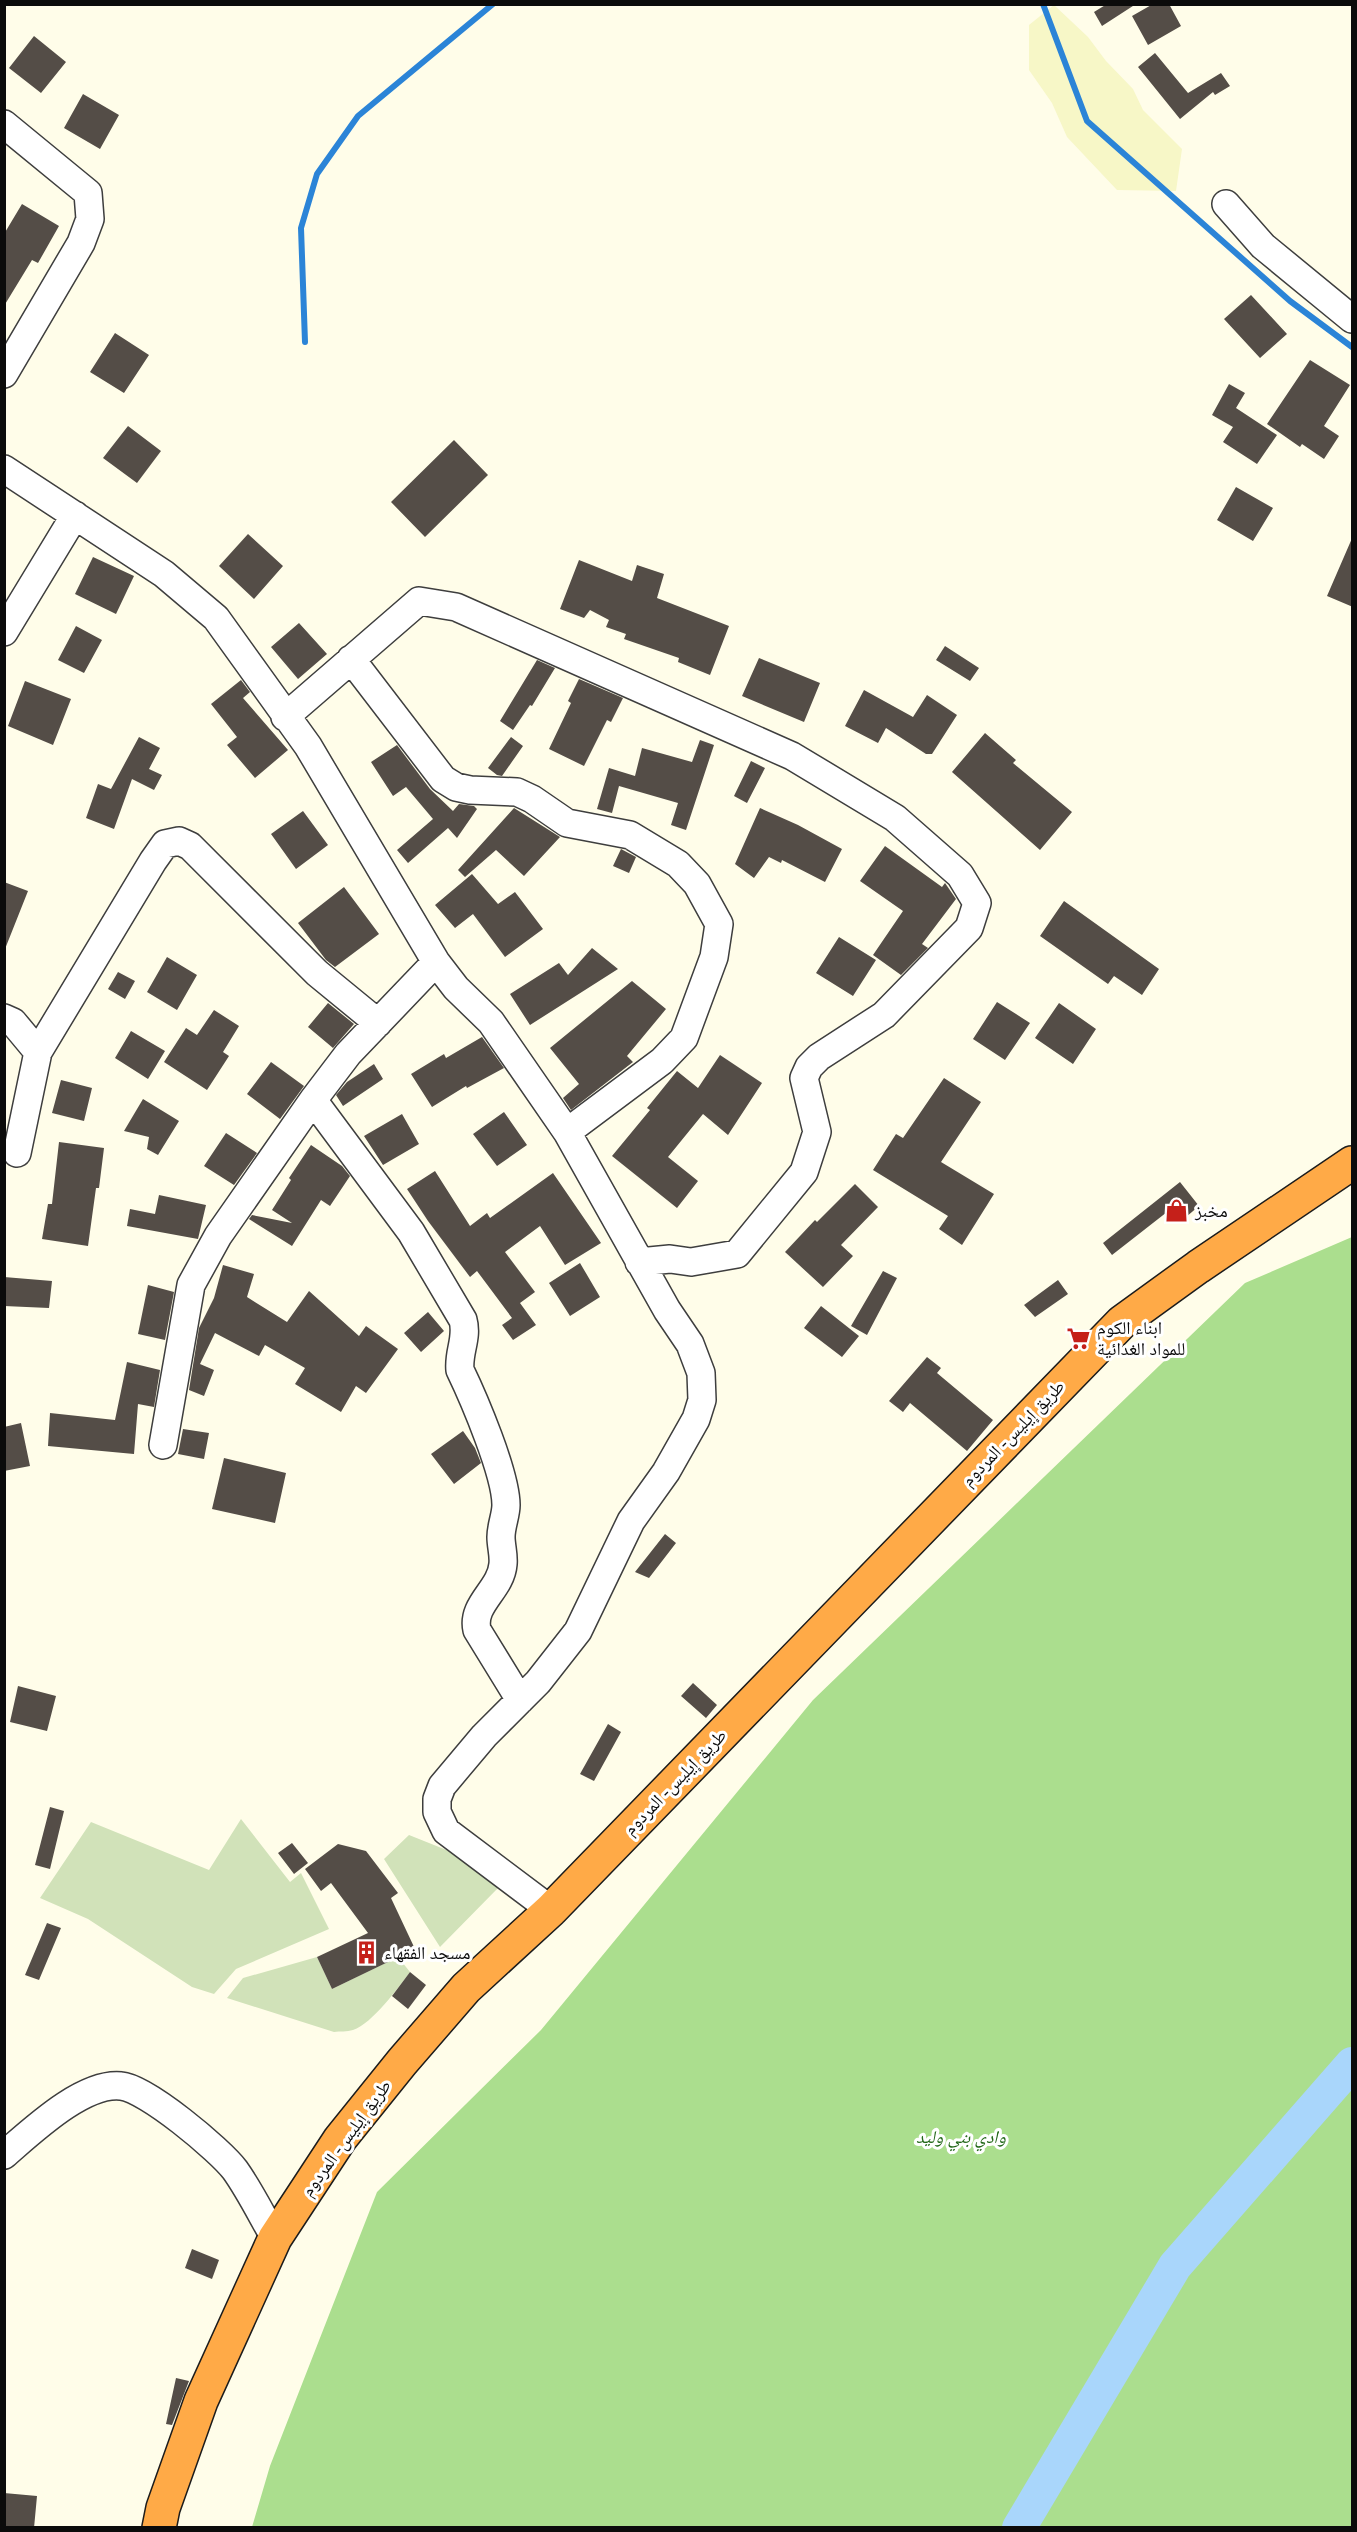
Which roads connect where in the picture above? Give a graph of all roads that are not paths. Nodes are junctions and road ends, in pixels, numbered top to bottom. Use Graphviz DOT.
graph roads {
  1 [pos="4,124"];
  2 [pos="1226,204"];
  3 [pos="1353,319"];
  4 [pos="4,374"];
  5 [pos="4,469"];
  6 [pos="75,515"];
  7 [pos="4,632"];
  8 [pos="351,659"];
  9 [pos="285,717"];
  10 [pos="436,962"];
  11 [pos="4,1018"];
  12 [pos="378,1023"];
  13 [pos="38,1052"];
  14 [pos="313,1100"];
  15 [pos="567,1132"];
  16 [pos="17,1153"];
  17 [pos="1353,1163"];
  18 [pos="639,1262"];
  19 [pos="163,1444"];
  20 [pos="520,1700"];
  21 [pos="551,1910"];
  22 [pos="4,2155"];
  23 [pos="275,2238"];
  24 [pos="159,2528"];
  1 -- 4 [label="street"];
  2 -- 3 [label="street"];
  5 -- 6 [label="street"];
  6 -- 7 [label="street"];
  6 -- 9 [label="street"];
  8 -- 9 [label="street"];
  8 -- 15 [label="street"];
  8 -- 18 [label="street"];
  9 -- 10 [label="street"];
  10 -- 12 [label="street"];
  10 -- 15 [label="street"];
  11 -- 13 [label="street"];
  12 -- 13 [label="street"];
  12 -- 14 [label="street"];
  13 -- 16 [label="street"];
  14 -- 19 [label="street"];
  14 -- 20 [label="street"];
  15 -- 18 [label="street"];
  17 -- 21 [label="highway, طريق إيليس- المردوم"];
  18 -- 20 [label="street"];
  20 -- 21 [label="street"];
  21 -- 23 [label="highway, طريق إيليس- المردوم"];
  22 -- 23 [label="street"];
  23 -- 24 [label="highway, طريق إيليس- المردوم"];
}
